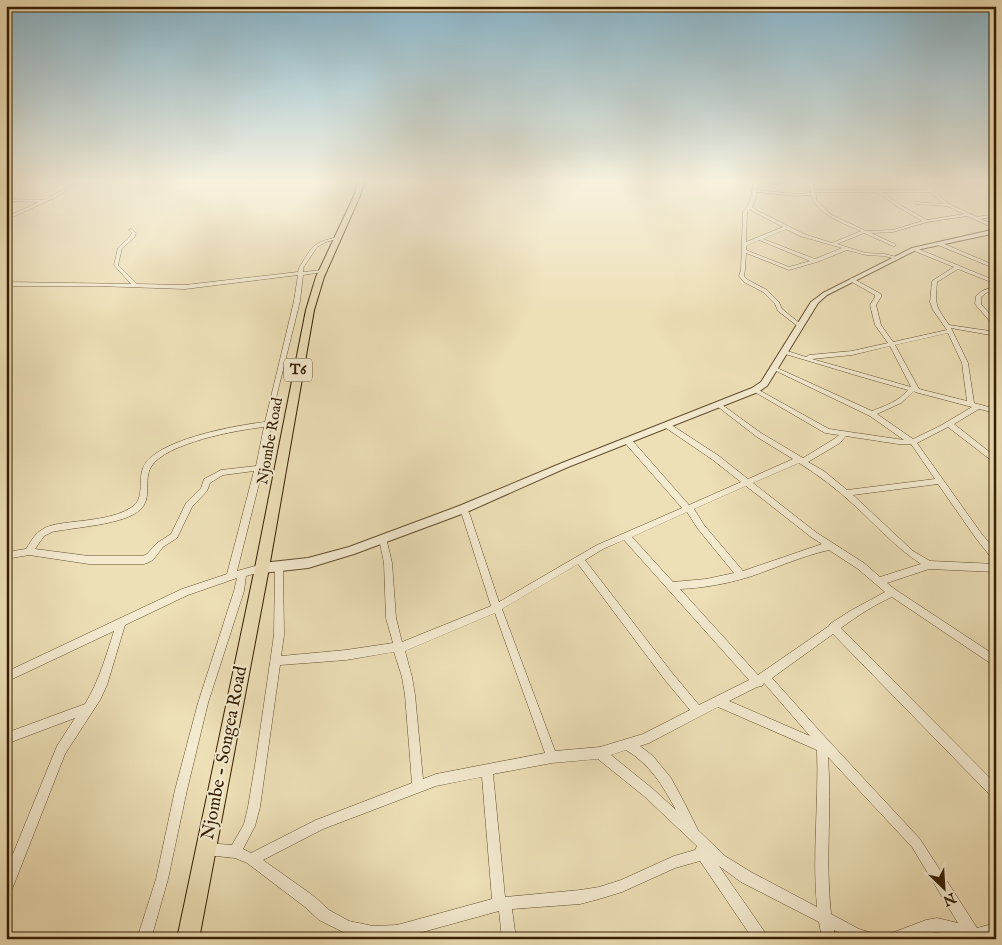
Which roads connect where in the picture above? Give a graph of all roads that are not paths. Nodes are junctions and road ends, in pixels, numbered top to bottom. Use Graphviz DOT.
graph roads {
  1 [pos="344,224"];
  2 [pos="745,224"];
  3 [pos="781,224"];
  4 [pos="847,224"];
  5 [pos="917,224"];
  6 [pos="787,227"];
  7 [pos="132,230"];
  8 [pos="996,230"];
  9 [pos="863,232"];
  10 [pos="338,238"];
  11 [pos="759,239"];
  12 [pos="833,244"];
  13 [pos="940,244"];
  14 [pos="893,245"];
  15 [pos="744,248"];
  16 [pos="846,248"];
  17 [pos="914,250"];
  18 [pos="895,258"];
  19 [pos="815,261"];
  20 [pos="958,267"];
  21 [pos="995,268"];
  22 [pos="323,271"];
  23 [pos="300,273"];
  24 [pos="852,280"];
  25 [pos="996,282"];
  26 [pos="6,284"];
  27 [pos="136,286"];
  28 [pos="996,287"];
  29 [pos="994,321"];
  30 [pos="800,326"];
  31 [pos="948,329"];
  32 [pos="982,332"];
  33 [pos="996,334"];
  34 [pos="891,344"];
  35 [pos="784,352"];
  36 [pos="805,358"];
  37 [pos="773,368"];
  38 [pos="755,390"];
  39 [pos="914,390"];
  40 [pos="719,405"];
  41 [pos="974,406"];
  42 [pos="996,412"];
  43 [pos="872,414"];
  44 [pos="268,424"];
  45 [pos="949,424"];
  46 [pos="668,426"];
  47 [pos="844,434"];
  48 [pos="628,441"];
  49 [pos="913,442"];
  50 [pos="802,460"];
  51 [pos="996,461"];
  52 [pos="259,468"];
  53 [pos="940,481"];
  54 [pos="748,483"];
  55 [pos="846,493"];
  56 [pos="463,509"];
  57 [pos="689,509"];
  58 [pos="626,536"];
  59 [pos="383,539"];
  60 [pos="830,546"];
  61 [pos="29,552"];
  62 [pos="6,556"];
  63 [pos="996,557"];
  64 [pos="579,559"];
  65 [pos="929,566"];
  66 [pos="270,568"];
  67 [pos="996,568"];
  68 [pos="237,575"];
  69 [pos="741,575"];
  70 [pos="880,581"];
  71 [pos="672,586"];
  72 [pos="893,593"];
  73 [pos="496,608"];
  74 [pos="121,622"];
  75 [pos="833,627"];
  76 [pos="398,648"];
  77 [pos="276,661"];
  78 [pos="996,662"];
  79 [pos="6,677"];
  80 [pos="762,680"];
  81 [pos="718,702"];
  82 [pos="88,708"];
  83 [pos="697,711"];
  84 [pos="6,739"];
  85 [pos="822,744"];
  86 [pos="627,745"];
  87 [pos="600,753"];
  88 [pos="552,757"];
  89 [pos="487,770"];
  90 [pos="991,783"];
  91 [pos="418,786"];
  92 [pos="996,794"];
  93 [pos="694,837"];
  94 [pos="206,849"];
  95 [pos="235,852"];
  96 [pos="702,854"];
  97 [pos="251,859"];
  98 [pos="6,887"];
  99 [pos="502,903"];
  100 [pos="824,918"];
  101 [pos="996,930"];
  102 [pos="975,937"];
  103 [pos="144,939"];
  104 [pos="188,939"];
  105 [pos="510,939"];
  106 [pos="761,939"];
  107 [pos="829,939"];
  108 [pos="870,939"];
  109 [pos="894,939"];
  1 -- 10 [label="highway, Njombe Road / T6"];
  2 -- 15 [label="street"];
  3 -- 6 [label="street"];
  4 -- 9 [label="street"];
  5 -- 9 [label="street"];
  6 -- 11 [label="street"];
  6 -- 12 [label="street"];
  7 -- 27 [label="street"];
  8 -- 13 [label="street"];
  9 -- 12 [label="street"];
  9 -- 14 [label="street"];
  10 -- 22 [label="highway, Njombe Road / T6"];
  10 -- 23 [label="street"];
  11 -- 15 [label="street"];
  11 -- 19 [label="street"];
  12 -- 16 [label="street"];
  13 -- 17 [label="street"];
  13 -- 21 [label="street"];
  15 -- 19 [label="street"];
  15 -- 30 [label="street"];
  16 -- 18 [label="street"];
  16 -- 19 [label="street"];
  17 -- 18 [label="street"];
  17 -- 20 [label="street"];
  18 -- 24 [label="street"];
  20 -- 25 [label="street"];
  20 -- 31 [label="street"];
  22 -- 23 [label="street"];
  22 -- 66 [label="highway, Njombe Road / T6"];
  23 -- 27 [label="street"];
  23 -- 44 [label="street"];
  24 -- 30 [label="street"];
  24 -- 34 [label="street"];
  26 -- 27 [label="street"];
  28 -- 29 [label="street"];
  29 -- 32 [label="street"];
  30 -- 35 [label="street"];
  31 -- 32 [label="street"];
  31 -- 34 [label="street"];
  31 -- 41 [label="street"];
  32 -- 33 [label="street"];
  34 -- 36 [label="street"];
  34 -- 39 [label="street"];
  35 -- 36 [label="street"];
  35 -- 37 [label="street"];
  36 -- 39 [label="street"];
  37 -- 38 [label="street"];
  37 -- 43 [label="street"];
  38 -- 40 [label="street"];
  38 -- 47 [label="street"];
  39 -- 41 [label="street"];
  39 -- 43 [label="street"];
  40 -- 46 [label="street"];
  40 -- 50 [label="street"];
  41 -- 42 [label="street"];
  41 -- 45 [label="street"];
  43 -- 49 [label="street"];
  44 -- 52 [label="street"];
  44 -- 61 [label="street"];
  45 -- 49 [label="street"];
  45 -- 51 [label="street"];
  46 -- 48 [label="street"];
  46 -- 54 [label="street"];
  47 -- 49 [label="street"];
  47 -- 50 [label="street"];
  48 -- 56 [label="street"];
  48 -- 57 [label="street"];
  49 -- 53 [label="street"];
  50 -- 54 [label="street"];
  50 -- 55 [label="street"];
  52 -- 61 [label="street"];
  52 -- 68 [label="street"];
  53 -- 55 [label="street"];
  53 -- 63 [label="street"];
  54 -- 57 [label="street"];
  54 -- 60 [label="street"];
  55 -- 65 [label="street"];
  56 -- 59 [label="street"];
  56 -- 73 [label="street"];
  57 -- 58 [label="street"];
  57 -- 69 [label="street"];
  58 -- 64 [label="street"];
  58 -- 71 [label="street"];
  59 -- 66 [label="street"];
  59 -- 76 [label="street"];
  60 -- 69 [label="street"];
  60 -- 70 [label="street"];
  61 -- 62 [label="street"];
  64 -- 73 [label="street"];
  64 -- 83 [label="street"];
  65 -- 67 [label="street"];
  65 -- 70 [label="street"];
  66 -- 68 [label="street"];
  66 -- 77 [label="street"];
  66 -- 94 [label="highway, Njombe - Songea Road / T6"];
  68 -- 74 [label="street"];
  68 -- 103 [label="street"];
  69 -- 71 [label="street"];
  70 -- 72 [label="street"];
  71 -- 80 [label="street"];
  72 -- 75 [label="street"];
  72 -- 78 [label="street"];
  73 -- 76 [label="street"];
  73 -- 88 [label="street"];
  74 -- 79 [label="street"];
  74 -- 82 [label="street"];
  75 -- 80 [label="street"];
  75 -- 90 [label="street"];
  76 -- 77 [label="street"];
  76 -- 91 [label="street"];
  77 -- 95 [label="street"];
  80 -- 81 [label="street"];
  80 -- 85 [label="street"];
  81 -- 83 [label="street"];
  81 -- 85 [label="street"];
  82 -- 84 [label="street"];
  82 -- 98 [label="street"];
  83 -- 86 [label="street"];
  85 -- 100 [label="street"];
  85 -- 102 [label="street"];
  86 -- 87 [label="street"];
  86 -- 93 [label="street"];
  87 -- 88 [label="street"];
  87 -- 93 [label="street"];
  88 -- 89 [label="street"];
  89 -- 91 [label="street"];
  89 -- 99 [label="street"];
  90 -- 92 [label="street"];
  91 -- 97 [label="street"];
  93 -- 96 [label="street"];
  93 -- 100 [label="street"];
  94 -- 95 [label="street"];
  94 -- 104 [label="highway, Njombe - Songea Road / T6"];
  95 -- 97 [label="street"];
  96 -- 99 [label="street"];
  96 -- 106 [label="street"];
  97 -- 99 [label="street"];
  99 -- 105 [label="street"];
  100 -- 107 [label="street"];
  100 -- 108 [label="street"];
  101 -- 102 [label="street"];
  102 -- 109 [label="street"];
}
